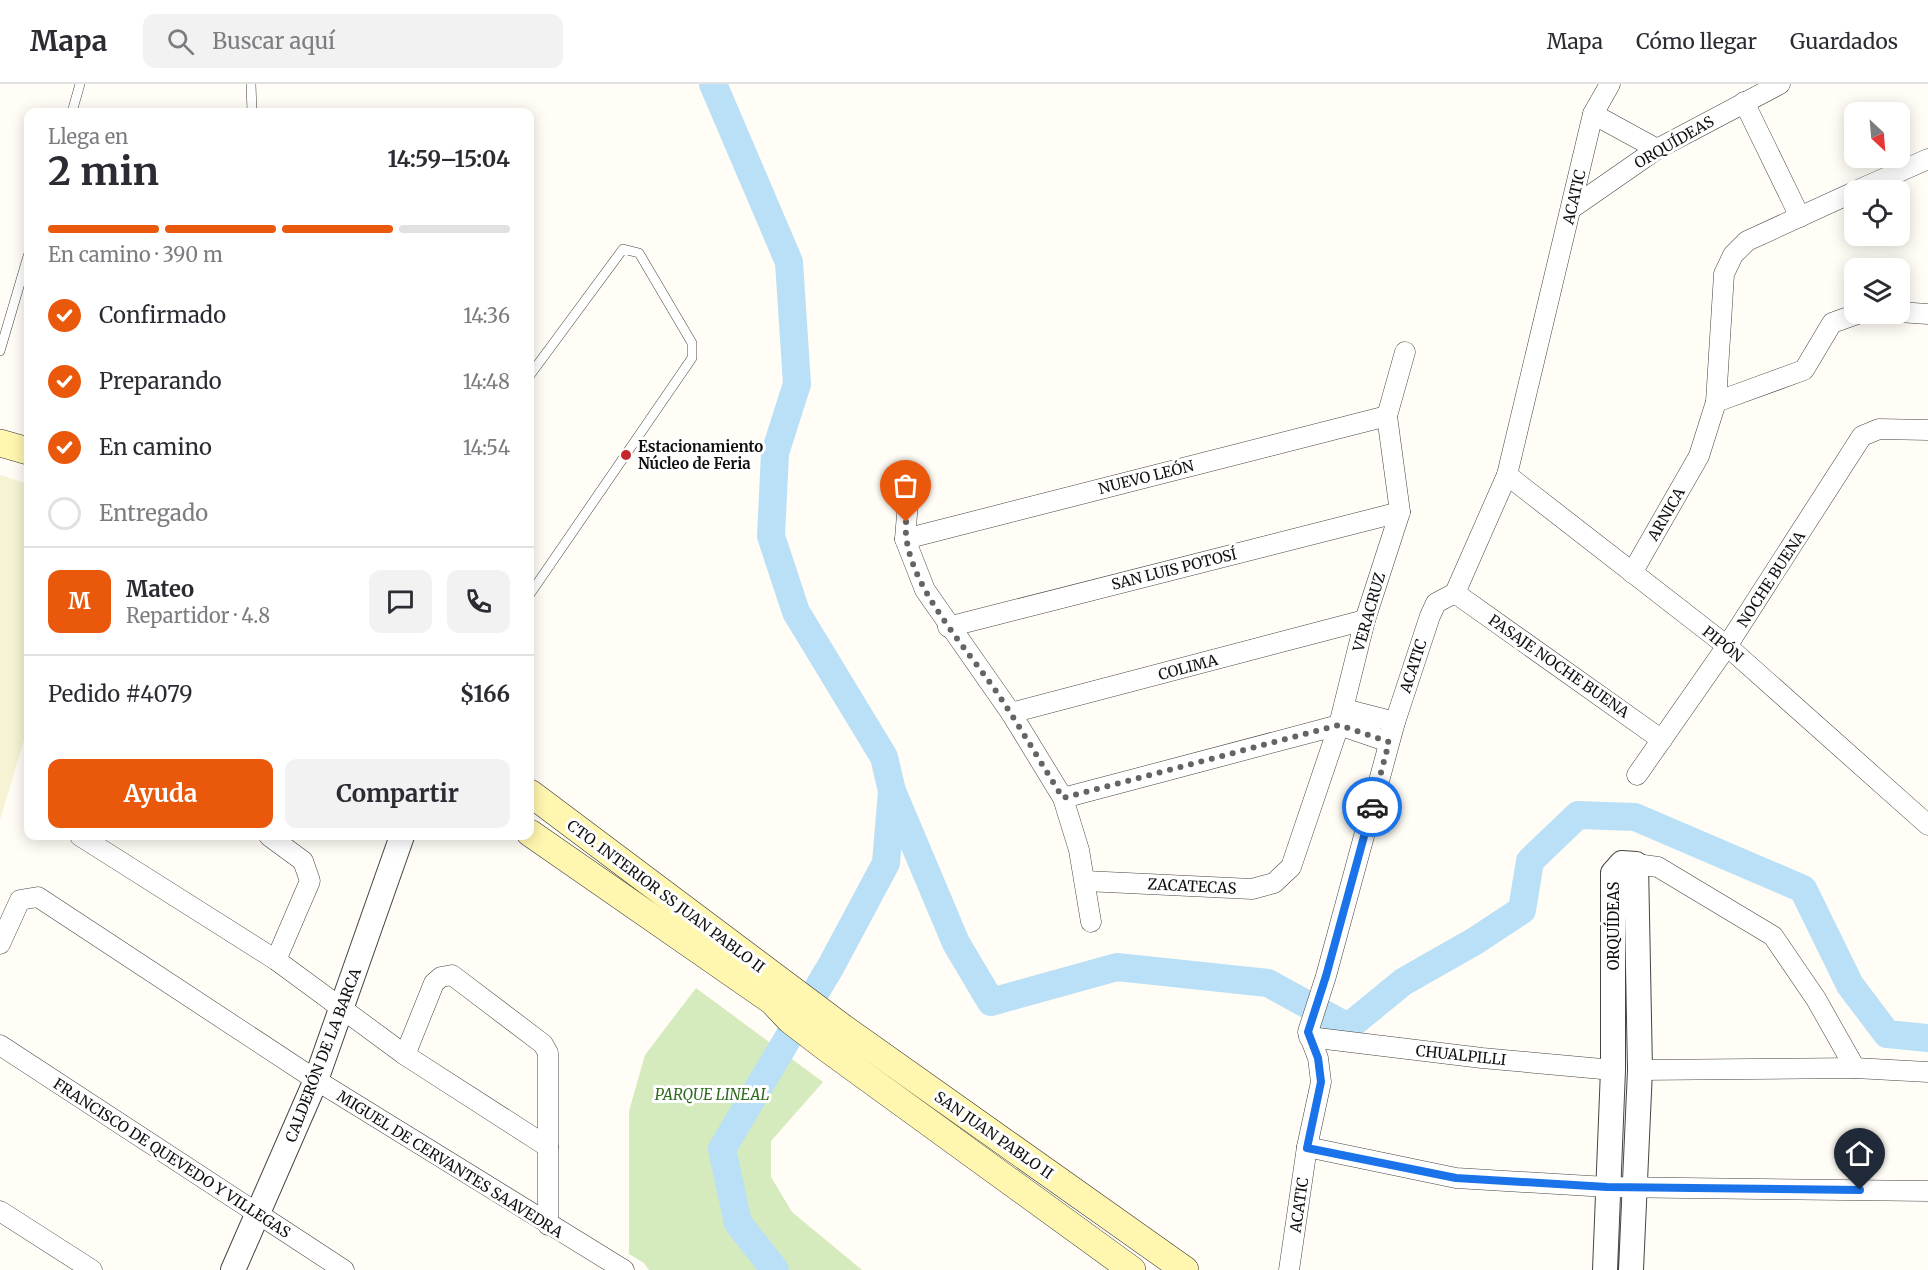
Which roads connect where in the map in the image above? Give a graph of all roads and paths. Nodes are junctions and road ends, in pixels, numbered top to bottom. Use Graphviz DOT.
graph roads {
  1 [pos="80,84"];
  2 [pos="251,84"];
  3 [pos="1610,84"];
  4 [pos="1780,84"];
  5 [pos="1744,102"];
  6 [pos="73,108"];
  7 [pos="252,108"];
  8 [pos="1593,114"];
  9 [pos="1657,149"];
  10 [pos="1928,159"];
  11 [pos="1881,180"];
  12 [pos="1844,197"];
  13 [pos="1572,208"];
  14 [pos="1800,217"];
  15 [pos="24,270"];
  16 [pos="1910,313"];
  17 [pos="1928,314"];
  18 [pos="1844,319"];
  19 [pos="0,351"];
  20 [pos="1405,352"];
  21 [pos="534,370"];
  22 [pos="1716,402"];
  23 [pos="1388,416"];
  24 [pos="1928,430"];
  25 [pos="0,443"];
  26 [pos="24,450"];
  27 [pos="1508,476"];
  28 [pos="909,490"];
  29 [pos="1400,512"];
  30 [pos="905,538"];
  31 [pos="1632,573"];
  32 [pos="534,588"];
  33 [pos="1455,593"];
  34 [pos="1365,620"];
  35 [pos="948,627"];
  36 [pos="1727,646"];
  37 [pos="1011,713"];
  38 [pos="1342,717"];
  39 [pos="1395,722"];
  40 [pos="1662,740"];
  41 [pos="1389,742"];
  42 [pos="1637,774"];
  43 [pos="534,796"];
  44 [pos="1063,798"];
  45 [pos="1928,825"];
  46 [pos="534,836"];
  47 [pos="86,840"];
  48 [pos="275,840"];
  49 [pos="401,840"];
  50 [pos="1636,864"];
  51 [pos="1291,867"];
  52 [pos="1085,881"];
  53 [pos="1091,922"];
  54 [pos="0,944"];
  55 [pos="276,960"];
  56 [pos="797,1009"];
  57 [pos="342,1010"];
  58 [pos="1308,1034"];
  59 [pos="833,1037"];
  60 [pos="0,1045"];
  61 [pos="405,1055"];
  62 [pos="1855,1068"];
  63 [pos="1613,1070"];
  64 [pos="1640,1070"];
  65 [pos="1928,1072"];
  66 [pos="316,1080"];
  67 [pos="548,1147"];
  68 [pos="1307,1148"];
  69 [pos="1607,1187"];
  70 [pos="1634,1187"];
  71 [pos="1928,1191"];
  72 [pos="0,1211"];
  73 [pos="259,1215"];
  74 [pos="548,1225"];
  75 [pos="80,1267"];
  76 [pos="233,1270"];
  77 [pos="344,1270"];
  78 [pos="624,1270"];
  79 [pos="1132,1270"];
  80 [pos="1185,1270"];
  81 [pos="1289,1270"];
  82 [pos="1605,1270"];
  83 [pos="1631,1270"];
  1 -- 6 [label="lane"];
  2 -- 7 [label="lane"];
  3 -- 8 [label="street, ACATIC"];
  4 -- 5 [label="street, ORQUÍDEAS"];
  5 -- 9 [label="street, ORQUÍDEAS"];
  5 -- 14 [label="street"];
  8 -- 9 [label="street"];
  8 -- 13 [label="street, ACATIC"];
  9 -- 13 [label="street, ORQUÍDEAS"];
  10 -- 11 [label="street"];
  12 -- 14 [label="street, ARNICA"];
  13 -- 27 [label="street, ACATIC"];
  14 -- 22 [label="street, ARNICA"];
  15 -- 19 [label="lane"];
  16 -- 17 [label="street"];
  18 -- 22 [label="street"];
  20 -- 23 [label="street, VERACRUZ"];
  21 -- 32 [label="lane"];
  22 -- 31 [label="street, ARNICA"];
  23 -- 29 [label="street, VERACRUZ"];
  23 -- 30 [label="street, NUEVO LEÓN"];
  24 -- 36 [label="street, NOCHE BUENA"];
  25 -- 26 [label="main road"];
  27 -- 31 [label="street, PIPÓN"];
  27 -- 33 [label="street, ACATIC"];
  28 -- 30 [label="street"];
  29 -- 34 [label="street, VERACRUZ"];
  29 -- 35 [label="street, SAN LUIS POTOSÍ"];
  30 -- 35 [label="street"];
  31 -- 36 [label="street, PIPÓN"];
  33 -- 39 [label="street, ACATIC"];
  33 -- 40 [label="street, PASAJE NOCHE BUENA"];
  34 -- 37 [label="street, COLIMA"];
  34 -- 38 [label="street, VERACRUZ"];
  35 -- 37 [label="street"];
  36 -- 40 [label="street, NOCHE BUENA"];
  36 -- 45 [label="street, PIPÓN"];
  37 -- 44 [label="street"];
  38 -- 39 [label="street"];
  38 -- 41 [label="street"];
  38 -- 44 [label="street"];
  38 -- 51 [label="street, VERACRUZ"];
  39 -- 41 [label="street, ACATIC"];
  40 -- 42 [label="street, NOCHE BUENA"];
  41 -- 58 [label="street, ACATIC"];
  43 -- 56 [label="main road, CTO. INTERIOR SS JUAN PABLO II"];
  44 -- 52 [label="street"];
  46 -- 56 [label="main road, CTO. INTERIOR SS JUAN PABLO II"];
  47 -- 55 [label="street"];
  48 -- 55 [label="street"];
  49 -- 57 [label="street, CALDERÓN DE LA BARCA"];
  50 -- 62 [label="street"];
  50 -- 63 [label="street, ORQUÍDEAS"];
  50 -- 64 [label="street, ORQUÍDEAS"];
  51 -- 52 [label="street, ZACATECAS"];
  52 -- 53 [label="street"];
  54 -- 66 [label="street, MIGUEL DE CERVANTES SAAVEDRA"];
  55 -- 57 [label="street"];
  56 -- 59 [label="main road, SAN JUAN PABLO II"];
  57 -- 61 [label="street"];
  57 -- 66 [label="street, CALDERÓN DE LA BARCA"];
  58 -- 63 [label="street, CHUALPILLI"];
  58 -- 68 [label="street, ACATIC"];
  59 -- 79 [label="main road, SAN JUAN PABLO II"];
  59 -- 80 [label="main road, SAN JUAN PABLO II"];
  60 -- 73 [label="street, FRANCISCO DE QUEVEDO Y VILLEGAS"];
  61 -- 67 [label="street"];
  61 -- 67 [label="street"];
  62 -- 64 [label="street"];
  62 -- 65 [label="street"];
  63 -- 69 [label="street, ORQUÍDEAS"];
  64 -- 70 [label="street, ORQUÍDEAS"];
  66 -- 73 [label="street, CALDERÓN DE LA BARCA"];
  66 -- 74 [label="street, MIGUEL DE CERVANTES SAAVEDRA"];
  67 -- 74 [label="street"];
  68 -- 69 [label="street"];
  68 -- 81 [label="street, ACATIC"];
  69 -- 70 [label="street"];
  69 -- 82 [label="street, ORQUÍDEAS"];
  70 -- 71 [label="street"];
  70 -- 83 [label="street, ORQUÍDEAS"];
  72 -- 75 [label="street"];
  73 -- 76 [label="street, CALDERÓN DE LA BARCA"];
  73 -- 77 [label="street, FRANCISCO DE QUEVEDO Y VILLEGAS"];
  74 -- 78 [label="street, MIGUEL DE CERVANTES SAAVEDRA"];
}
